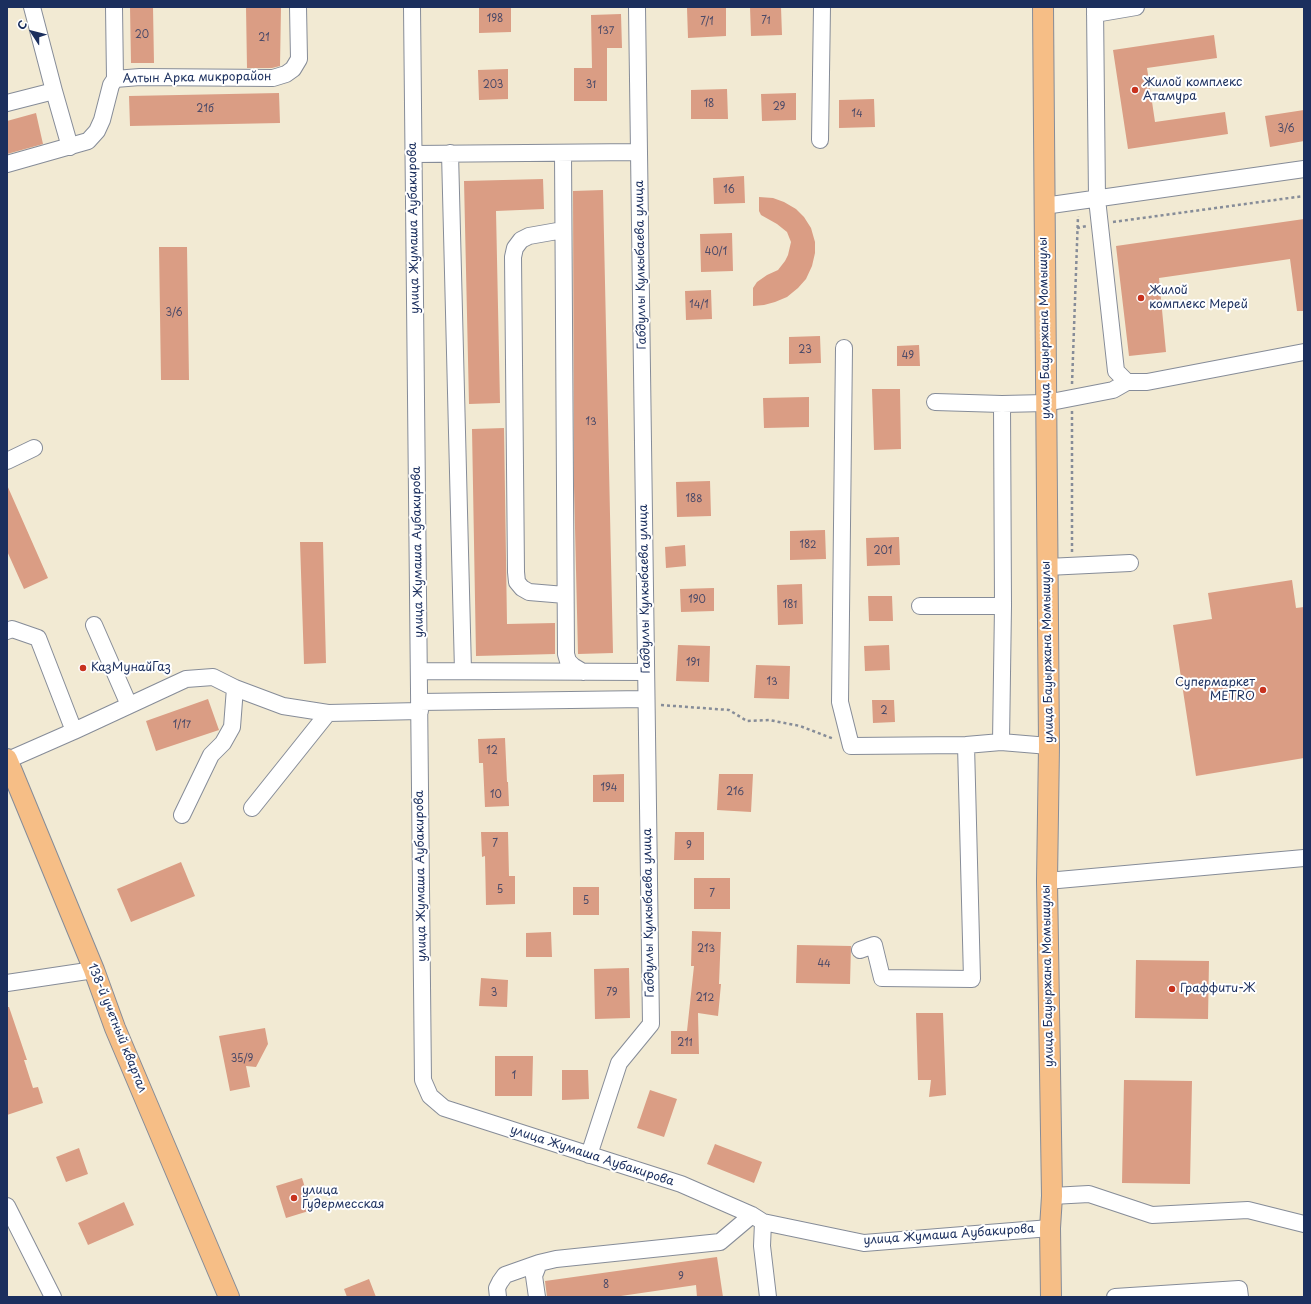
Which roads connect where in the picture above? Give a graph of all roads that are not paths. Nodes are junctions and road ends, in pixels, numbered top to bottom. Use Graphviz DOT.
graph roads {
  1 [pos="32,7"];
  2 [pos="114,7"];
  3 [pos="298,7"];
  4 [pos="412,7"];
  5 [pos="637,7"];
  6 [pos="822,7"];
  7 [pos="1043,7"];
  8 [pos="1136,7"];
  9 [pos="1095,10"];
  10 [pos="115,79"];
  11 [pos="54,91"];
  12 [pos="7,103"];
  13 [pos="820,140"];
  14 [pos="70,147"];
  15 [pos="639,152"];
  16 [pos="450,153"];
  17 [pos="563,153"];
  18 [pos="414,154"];
  19 [pos="7,164"];
  20 [pos="1304,169"];
  21 [pos="1097,198"];
  22 [pos="1044,206"];
  23 [pos="563,230"];
  24 [pos="844,348"];
  25 [pos="1304,352"];
  26 [pos="1127,382"];
  27 [pos="935,402"];
  28 [pos="1046,403"];
  29 [pos="1002,404"];
  30 [pos="34,448"];
  31 [pos="7,461"];
  32 [pos="1130,563"];
  33 [pos="1047,568"];
  34 [pos="565,595"];
  35 [pos="920,606"];
  36 [pos="1003,606"];
  37 [pos="94,625"];
  38 [pos="7,631"];
  39 [pos="419,671"];
  40 [pos="463,671"];
  41 [pos="583,672"];
  42 [pos="646,672"];
  43 [pos="235,688"];
  44 [pos="646,702"];
  45 [pos="129,705"];
  46 [pos="420,707"];
  47 [pos="328,713"];
  48 [pos="74,731"];
  49 [pos="1001,742"];
  50 [pos="966,745"];
  51 [pos="1049,746"];
  52 [pos="7,759"];
  53 [pos="252,808"];
  54 [pos="182,815"];
  55 [pos="1304,858"];
  56 [pos="1047,881"];
  57 [pos="860,950"];
  58 [pos="94,970"];
  59 [pos="7,983"];
  60 [pos="589,1155"];
  61 [pos="1052,1196"];
  62 [pos="7,1206"];
  63 [pos="758,1219"];
  64 [pos="1304,1224"];
  65 [pos="1050,1228"];
  66 [pos="539,1263"];
  67 [pos="1136,1296"];
  68 [pos="53,1297"];
  69 [pos="229,1297"];
  70 [pos="498,1297"];
  71 [pos="538,1297"];
  72 [pos="768,1297"];
  73 [pos="1051,1297"];
  74 [pos="1115,1297"];
  75 [pos="1240,1297"];
  1 -- 11 [label="street"];
  2 -- 10 [label="street"];
  3 -- 10 [label="street, Алтын Арка микрорайон"];
  4 -- 18 [label="street, улица Жумаша Аубакирова"];
  5 -- 15 [label="street, Габдуллы Кулкыбаева улица"];
  6 -- 13 [label="street"];
  7 -- 22 [label="main road, улица Бауыржана Момышулы"];
  8 -- 9 [label="street"];
  9 -- 21 [label="street"];
  10 -- 14 [label="street, Алтын Арка микрорайон"];
  11 -- 12 [label="street"];
  11 -- 14 [label="street"];
  14 -- 19 [label="street, Алтын Арка микрорайон"];
  15 -- 17 [label="street"];
  15 -- 42 [label="street, Габдуллы Кулкыбаева улица"];
  16 -- 17 [label="street"];
  16 -- 18 [label="street"];
  16 -- 40 [label="street"];
  17 -- 23 [label="street"];
  18 -- 39 [label="street, улица Жумаша Аубакирова"];
  20 -- 21 [label="street"];
  21 -- 22 [label="street"];
  21 -- 26 [label="street"];
  22 -- 28 [label="main road, улица Бауыржана Момышулы"];
  23 -- 34 [label="street"];
  23 -- 34 [label="street"];
  24 -- 50 [label="street"];
  25 -- 26 [label="street"];
  26 -- 28 [label="street"];
  27 -- 29 [label="street"];
  28 -- 29 [label="street"];
  28 -- 33 [label="main road, улица Бауыржана Момышулы"];
  29 -- 36 [label="street"];
  30 -- 31 [label="street"];
  32 -- 33 [label="street"];
  33 -- 51 [label="main road, улица Бауыржана Момышулы"];
  34 -- 41 [label="street"];
  35 -- 36 [label="street"];
  36 -- 49 [label="street"];
  37 -- 45 [label="street"];
  38 -- 48 [label="street"];
  39 -- 40 [label="street"];
  39 -- 46 [label="street, улица Жумаша Аубакирова"];
  40 -- 41 [label="street"];
  41 -- 42 [label="street"];
  42 -- 44 [label="street, Габдуллы Кулкыбаева улица"];
  43 -- 45 [label="street"];
  43 -- 47 [label="street"];
  43 -- 54 [label="street"];
  44 -- 46 [label="street"];
  44 -- 60 [label="street, Габдуллы Кулкыбаева улица"];
  45 -- 48 [label="street"];
  46 -- 47 [label="street"];
  46 -- 60 [label="street, улица Жумаша Аубакирова"];
  47 -- 53 [label="street"];
  48 -- 52 [label="street"];
  49 -- 50 [label="street"];
  49 -- 51 [label="street"];
  50 -- 57 [label="street"];
  51 -- 56 [label="main road, улица Бауыржана Момышулы"];
  52 -- 58 [label="main road, 138-й учетный квартал"];
  55 -- 56 [label="street"];
  56 -- 61 [label="main road, улица Бауыржана Момышулы"];
  58 -- 59 [label="street"];
  58 -- 69 [label="main road, 138-й учетный квартал"];
  60 -- 63 [label="street, улица Жумаша Аубакирова"];
  61 -- 64 [label="street"];
  61 -- 65 [label="main road, улица Бауыржана Момышулы"];
  62 -- 68 [label="street"];
  63 -- 65 [label="street, улица Жумаша Аубакирова"];
  63 -- 66 [label="street"];
  63 -- 72 [label="street"];
  65 -- 73 [label="main road, улица Бауыржана Момышулы"];
  66 -- 70 [label="street"];
  66 -- 71 [label="street"];
  67 -- 74 [label="street"];
  67 -- 75 [label="street"];
}
